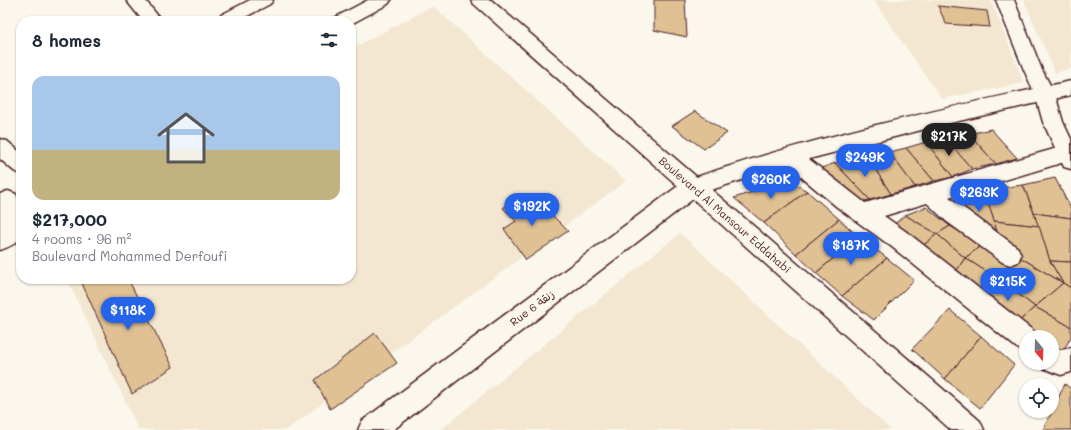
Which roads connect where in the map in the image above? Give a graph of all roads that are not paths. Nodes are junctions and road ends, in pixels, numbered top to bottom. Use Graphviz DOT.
graph roads {
  1 [pos="264,0"];
  2 [pos="382,0"];
  3 [pos="480,0"];
  4 [pos="1005,0"];
  5 [pos="143,2"];
  6 [pos="355,5"];
  7 [pos="150,16"];
  8 [pos="233,16"];
  9 [pos="346,16"];
  10 [pos="1071,88"];
  11 [pos="1045,94"];
  12 [pos="0,147"];
  13 [pos="790,156"];
  14 [pos="1069,157"];
  15 [pos="16,161"];
  16 [pos="693,187"];
  17 [pos="930,193"];
  18 [pos="10,199"];
  19 [pos="862,213"];
  20 [pos="0,240"];
  21 [pos="1010,256"];
  22 [pos="1019,334"];
  23 [pos="1071,360"];
  24 [pos="1059,362"];
  25 [pos="371,430"];
  26 [pos="971,430"];
  1 -- 8 [label="street"];
  2 -- 6 [label="street"];
  3 -- 16 [label="street, Boulevard Al Mansour Eddahabi"];
  4 -- 11 [label="street"];
  5 -- 7 [label="street"];
  6 -- 9 [label="street"];
  10 -- 11 [label="street, Rue 6 زنقة"];
  11 -- 13 [label="street, Rue 6 زنقة"];
  11 -- 14 [label="street"];
  12 -- 15 [label="street"];
  13 -- 16 [label="street, Rue 6 زنقة"];
  13 -- 19 [label="street"];
  14 -- 17 [label="street"];
  16 -- 25 [label="street, Rue 6 زنقة"];
  16 -- 26 [label="street, Boulevard Al Mansour Eddahabi"];
  17 -- 19 [label="street"];
  17 -- 21 [label="street"];
  18 -- 20 [label="street"];
  19 -- 22 [label="street"];
  23 -- 24 [label="street"];
}
